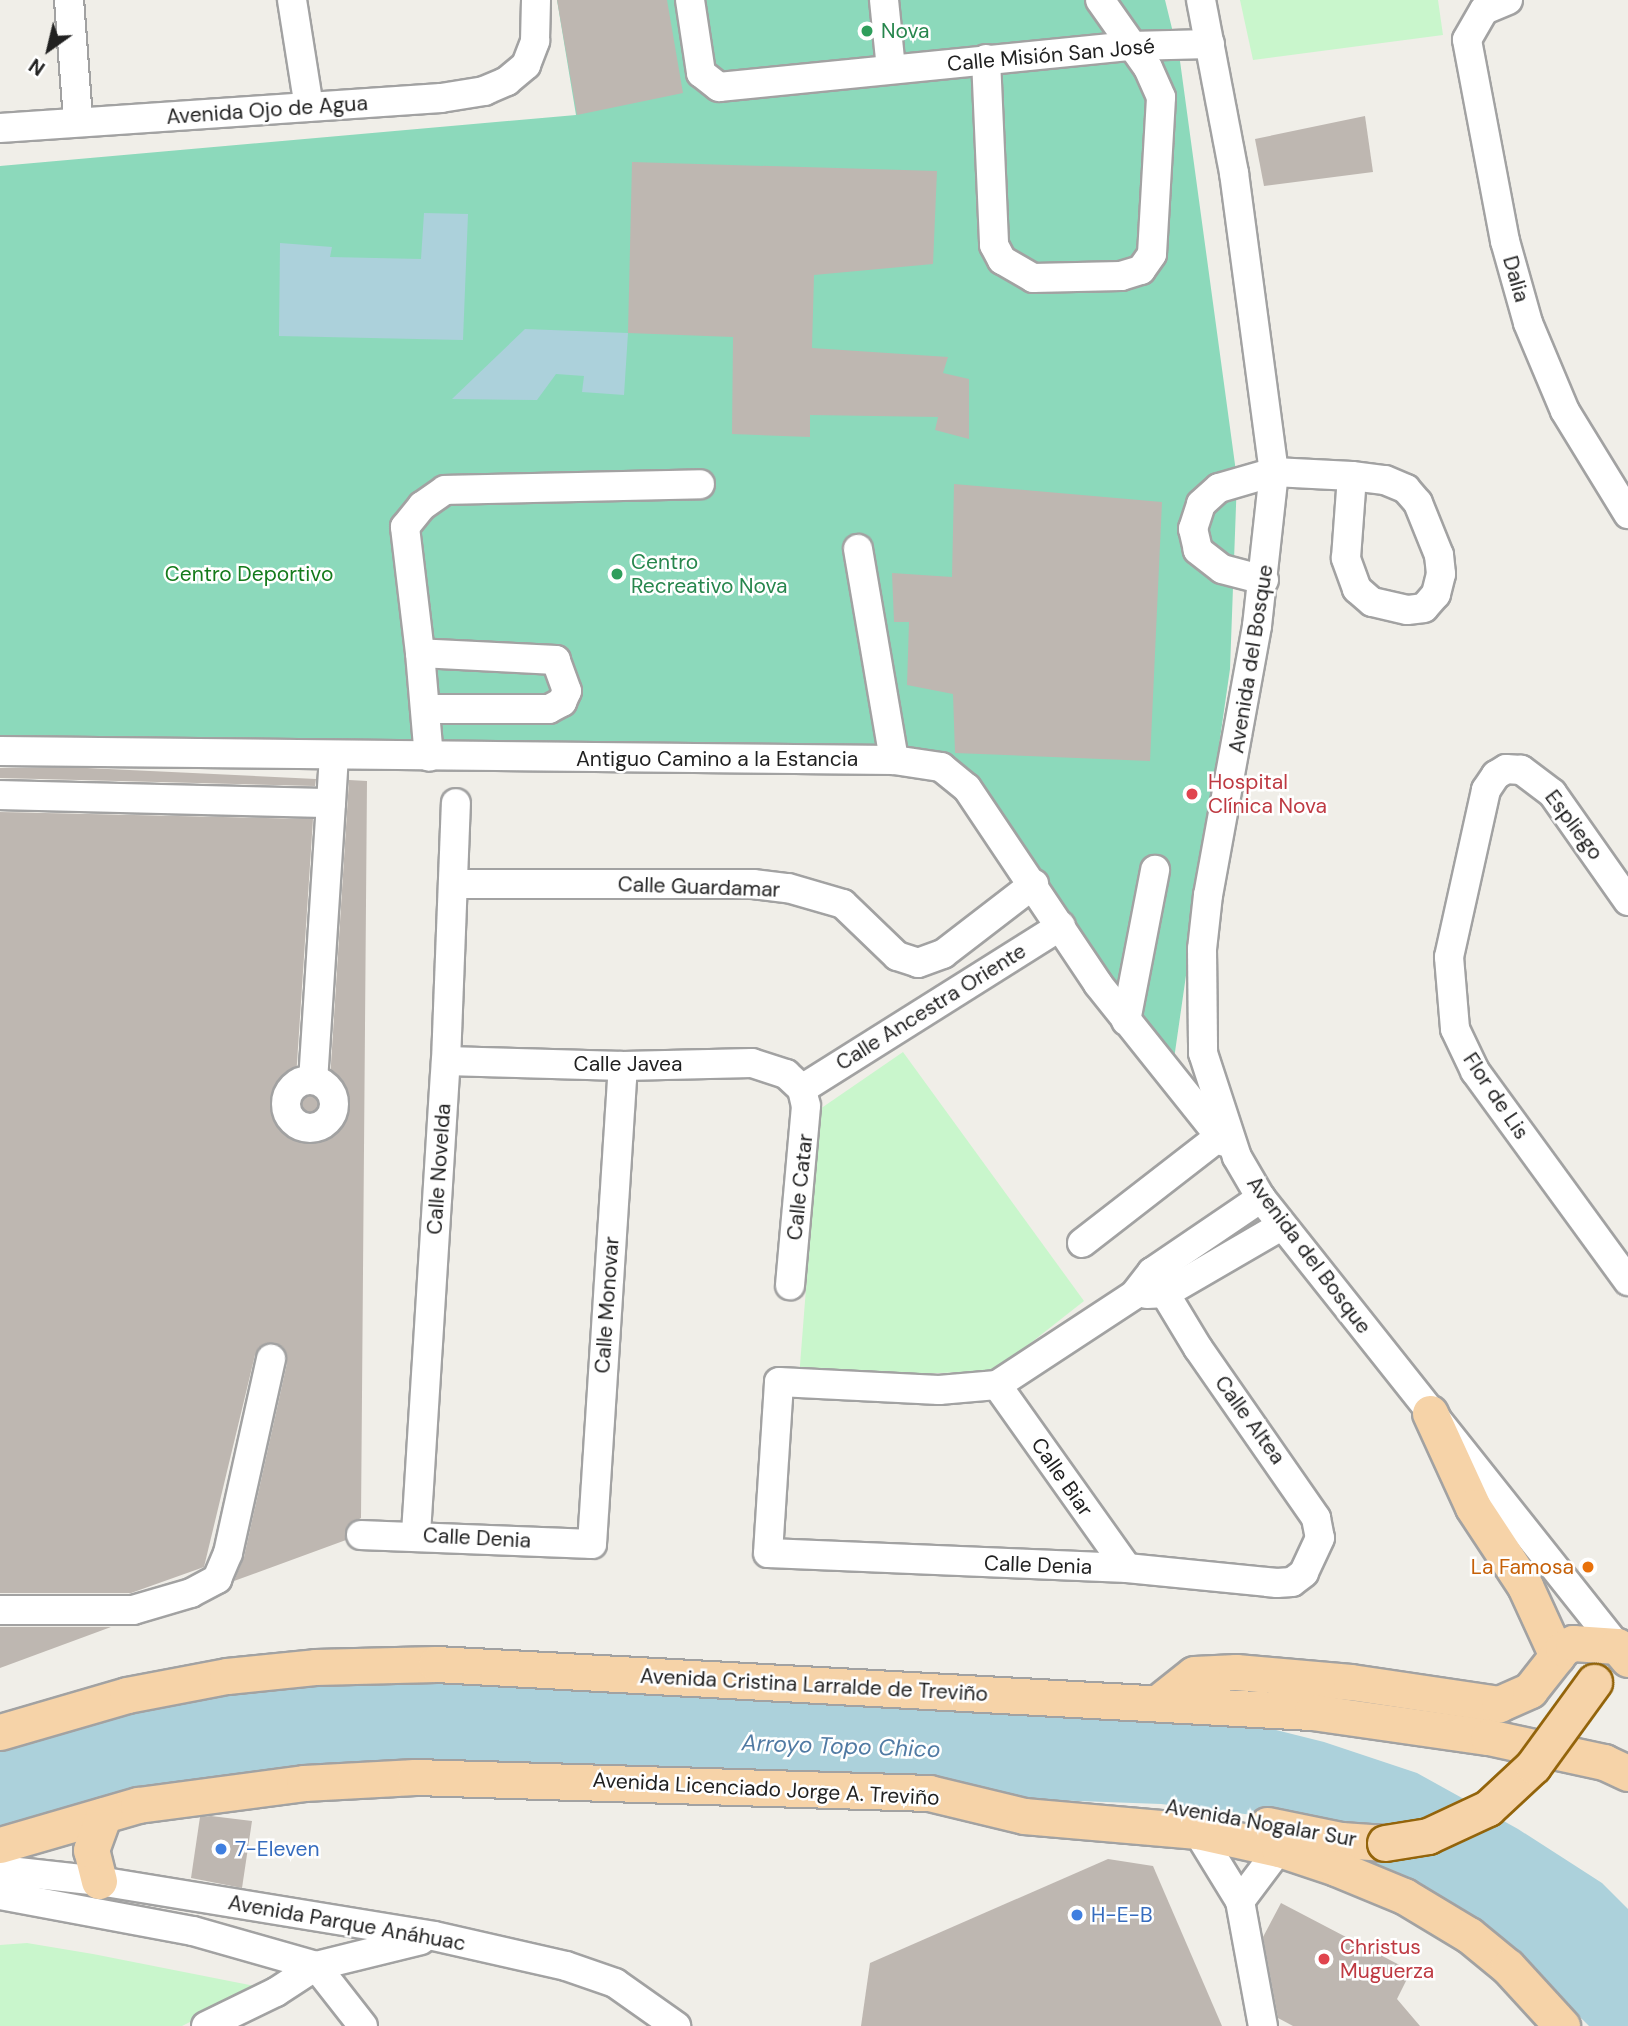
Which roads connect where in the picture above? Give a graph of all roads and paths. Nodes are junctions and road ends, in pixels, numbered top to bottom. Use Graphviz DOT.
graph roads {
  1 [pos="69,0"];
  2 [pos="292,0"];
  3 [pos="536,0"];
  4 [pos="690,0"];
  5 [pos="884,0"];
  6 [pos="1100,0"];
  7 [pos="1201,0"];
  8 [pos="1508,0"];
  9 [pos="1210,44"];
  10 [pos="1131,46"];
  11 [pos="986,60"];
  12 [pos="891,69"];
  13 [pos="309,107"];
  14 [pos="78,121"];
  15 [pos="0,128"];
  16 [pos="1275,472"];
  17 [pos="1352,476"];
  18 [pos="700,484"];
  19 [pos="1628,514"];
  20 [pos="858,549"];
  21 [pos="1264,580"];
  22 [pos="420,653"];
  23 [pos="426,709"];
  24 [pos="0,751"];
  25 [pos="334,755"];
  26 [pos="429,757"];
  27 [pos="894,760"];
  28 [pos="1506,769"];
  29 [pos="0,795"];
  30 [pos="331,803"];
  31 [pos="456,803"];
  32 [pos="1155,870"];
  33 [pos="455,884"];
  34 [pos="1034,884"];
  35 [pos="1628,901"];
  36 [pos="1061,926"];
  37 [pos="918,963"];
  38 [pos="1126,1021"];
  39 [pos="446,1061"];
  40 [pos="623,1066"];
  41 [pos="313,1079"];
  42 [pos="802,1089"];
  43 [pos="1228,1147"];
  44 [pos="1261,1198"];
  45 [pos="1281,1226"];
  46 [pos="1082,1243"];
  47 [pos="1628,1281"];
  48 [pos="1159,1282"];
  49 [pos="790,1285"];
  50 [pos="271,1359"];
  51 [pos="997,1385"];
  52 [pos="1430,1413"];
  53 [pos="416,1534"];
  54 [pos="361,1535"];
  55 [pos="592,1544"];
  56 [pos="1127,1569"];
  57 [pos="1304,1573"];
  58 [pos="0,1610"];
  59 [pos="1624,1647"];
  60 [pos="1557,1656"];
  61 [pos="1160,1701"];
  62 [pos="0,1732"];
  63 [pos="1628,1773"];
  64 [pos="929,1793"];
  65 [pos="104,1815"];
  66 [pos="1197,1831"];
  67 [pos="0,1845"];
  68 [pos="1279,1849"];
  69 [pos="0,1870"];
  70 [pos="99,1881"];
  71 [pos="0,1895"];
  72 [pos="1240,1901"];
  73 [pos="434,1937"];
  74 [pos="316,1966"];
  75 [pos="206,2026"];
  76 [pos="363,2026"];
  77 [pos="676,2026"];
  78 [pos="1263,2026"];
  79 [pos="1562,2026"];
  1 -- 14 [label="street"];
  2 -- 13 [label="street"];
  3 -- 13 [label="street, Avenida Ojo de Agua"];
  4 -- 12 [label="street, Calle Misión San José"];
  5 -- 12 [label="street"];
  6 -- 10 [label="street"];
  7 -- 9 [label="street, Avenida del Bosque"];
  8 -- 19 [label="street, Dalia"];
  9 -- 10 [label="street, Calle Misión San José"];
  9 -- 16 [label="street, Avenida del Bosque"];
  10 -- 11 [label="street, Calle Misión San José"];
  10 -- 11 [label="street"];
  11 -- 12 [label="street, Calle Misión San José"];
  13 -- 14 [label="street, Avenida Ojo de Agua"];
  14 -- 15 [label="street, Avenida Ojo de Agua"];
  16 -- 17 [label="street"];
  16 -- 21 [label="street, Avenida del Bosque"];
  16 -- 21 [label="street"];
  17 -- 17 [label="street"];
  18 -- 22 [label="street"];
  20 -- 27 [label="street"];
  21 -- 43 [label="street, Avenida del Bosque"];
  22 -- 23 [label="street"];
  22 -- 23 [label="street"];
  23 -- 26 [label="street"];
  24 -- 25 [label="street, Antiguo Camino a la Estancia"];
  25 -- 26 [label="street, Antiguo Camino a la Estancia"];
  25 -- 30 [label="street"];
  26 -- 27 [label="street, Antiguo Camino a la Estancia"];
  27 -- 34 [label="street, Antiguo Camino a la Estancia"];
  28 -- 35 [label="street, Espliego"];
  28 -- 47 [label="street, Flor de Lis"];
  29 -- 30 [label="street"];
  30 -- 41 [label="street"];
  31 -- 33 [label="street, Calle Novelda"];
  32 -- 38 [label="street"];
  33 -- 37 [label="street, Calle Guardamar"];
  33 -- 39 [label="street, Calle Novelda"];
  34 -- 36 [label="street, Antiguo Camino a la Estancia"];
  34 -- 37 [label="street, Calle Ancestra Oriente"];
  36 -- 38 [label="street, Antiguo Camino a la Estancia"];
  36 -- 42 [label="street, Calle Ancestra Oriente"];
  38 -- 43 [label="street, Antiguo Camino a la Estancia"];
  39 -- 40 [label="street, Calle Javea"];
  39 -- 53 [label="street, Calle Novelda"];
  40 -- 42 [label="street, Calle Javea"];
  40 -- 55 [label="street, Calle Monovar"];
  42 -- 49 [label="street, Calle Catar"];
  43 -- 44 [label="street, Avenida del Bosque"];
  43 -- 46 [label="street"];
  44 -- 45 [label="street, Avenida del Bosque"];
  44 -- 48 [label="street"];
  45 -- 48 [label="street"];
  45 -- 52 [label="street, Avenida del Bosque"];
  48 -- 51 [label="street"];
  48 -- 57 [label="street, Calle Altea"];
  50 -- 58 [label="street"];
  51 -- 56 [label="street, Calle Biar"];
  51 -- 56 [label="street, Calle Denia"];
  52 -- 59 [label="street, Avenida del Bosque"];
  52 -- 60 [label="main road"];
  53 -- 54 [label="street, Calle Denia"];
  53 -- 55 [label="street, Calle Denia"];
  56 -- 57 [label="street, Calle Denia"];
  59 -- 60 [label="main road"];
  59 -- 64 [label="main road, Avenida Nogalar Sur, bridge"];
  60 -- 61 [label="main road"];
  61 -- 62 [label="main road, Avenida Cristina Larralde de Treviño"];
  61 -- 63 [label="main road, Avenida Cristina Larralde de Treviño"];
  64 -- 65 [label="main road, Avenida Licenciado Jorge A. Treviño"];
  64 -- 66 [label="main road, Avenida Licenciado Jorge A. Treviño"];
  65 -- 67 [label="main road, Avenida Licenciado Jorge A. Treviño"];
  65 -- 70 [label="main road"];
  66 -- 68 [label="main road, Avenida Licenciado Jorge A. Treviño"];
  66 -- 72 [label="street"];
  68 -- 72 [label="street"];
  68 -- 79 [label="main road, Avenida Licenciado Jorge A. Treviño"];
  69 -- 70 [label="street, Avenida Parque Anáhuac"];
  70 -- 73 [label="street, Avenida Parque Anáhuac"];
  71 -- 74 [label="street, Avenida Parque Anáhuac"];
  72 -- 78 [label="street"];
  73 -- 74 [label="street"];
  73 -- 77 [label="street, Avenida Parque Anáhuac"];
  74 -- 75 [label="street"];
  74 -- 76 [label="street"];
}
